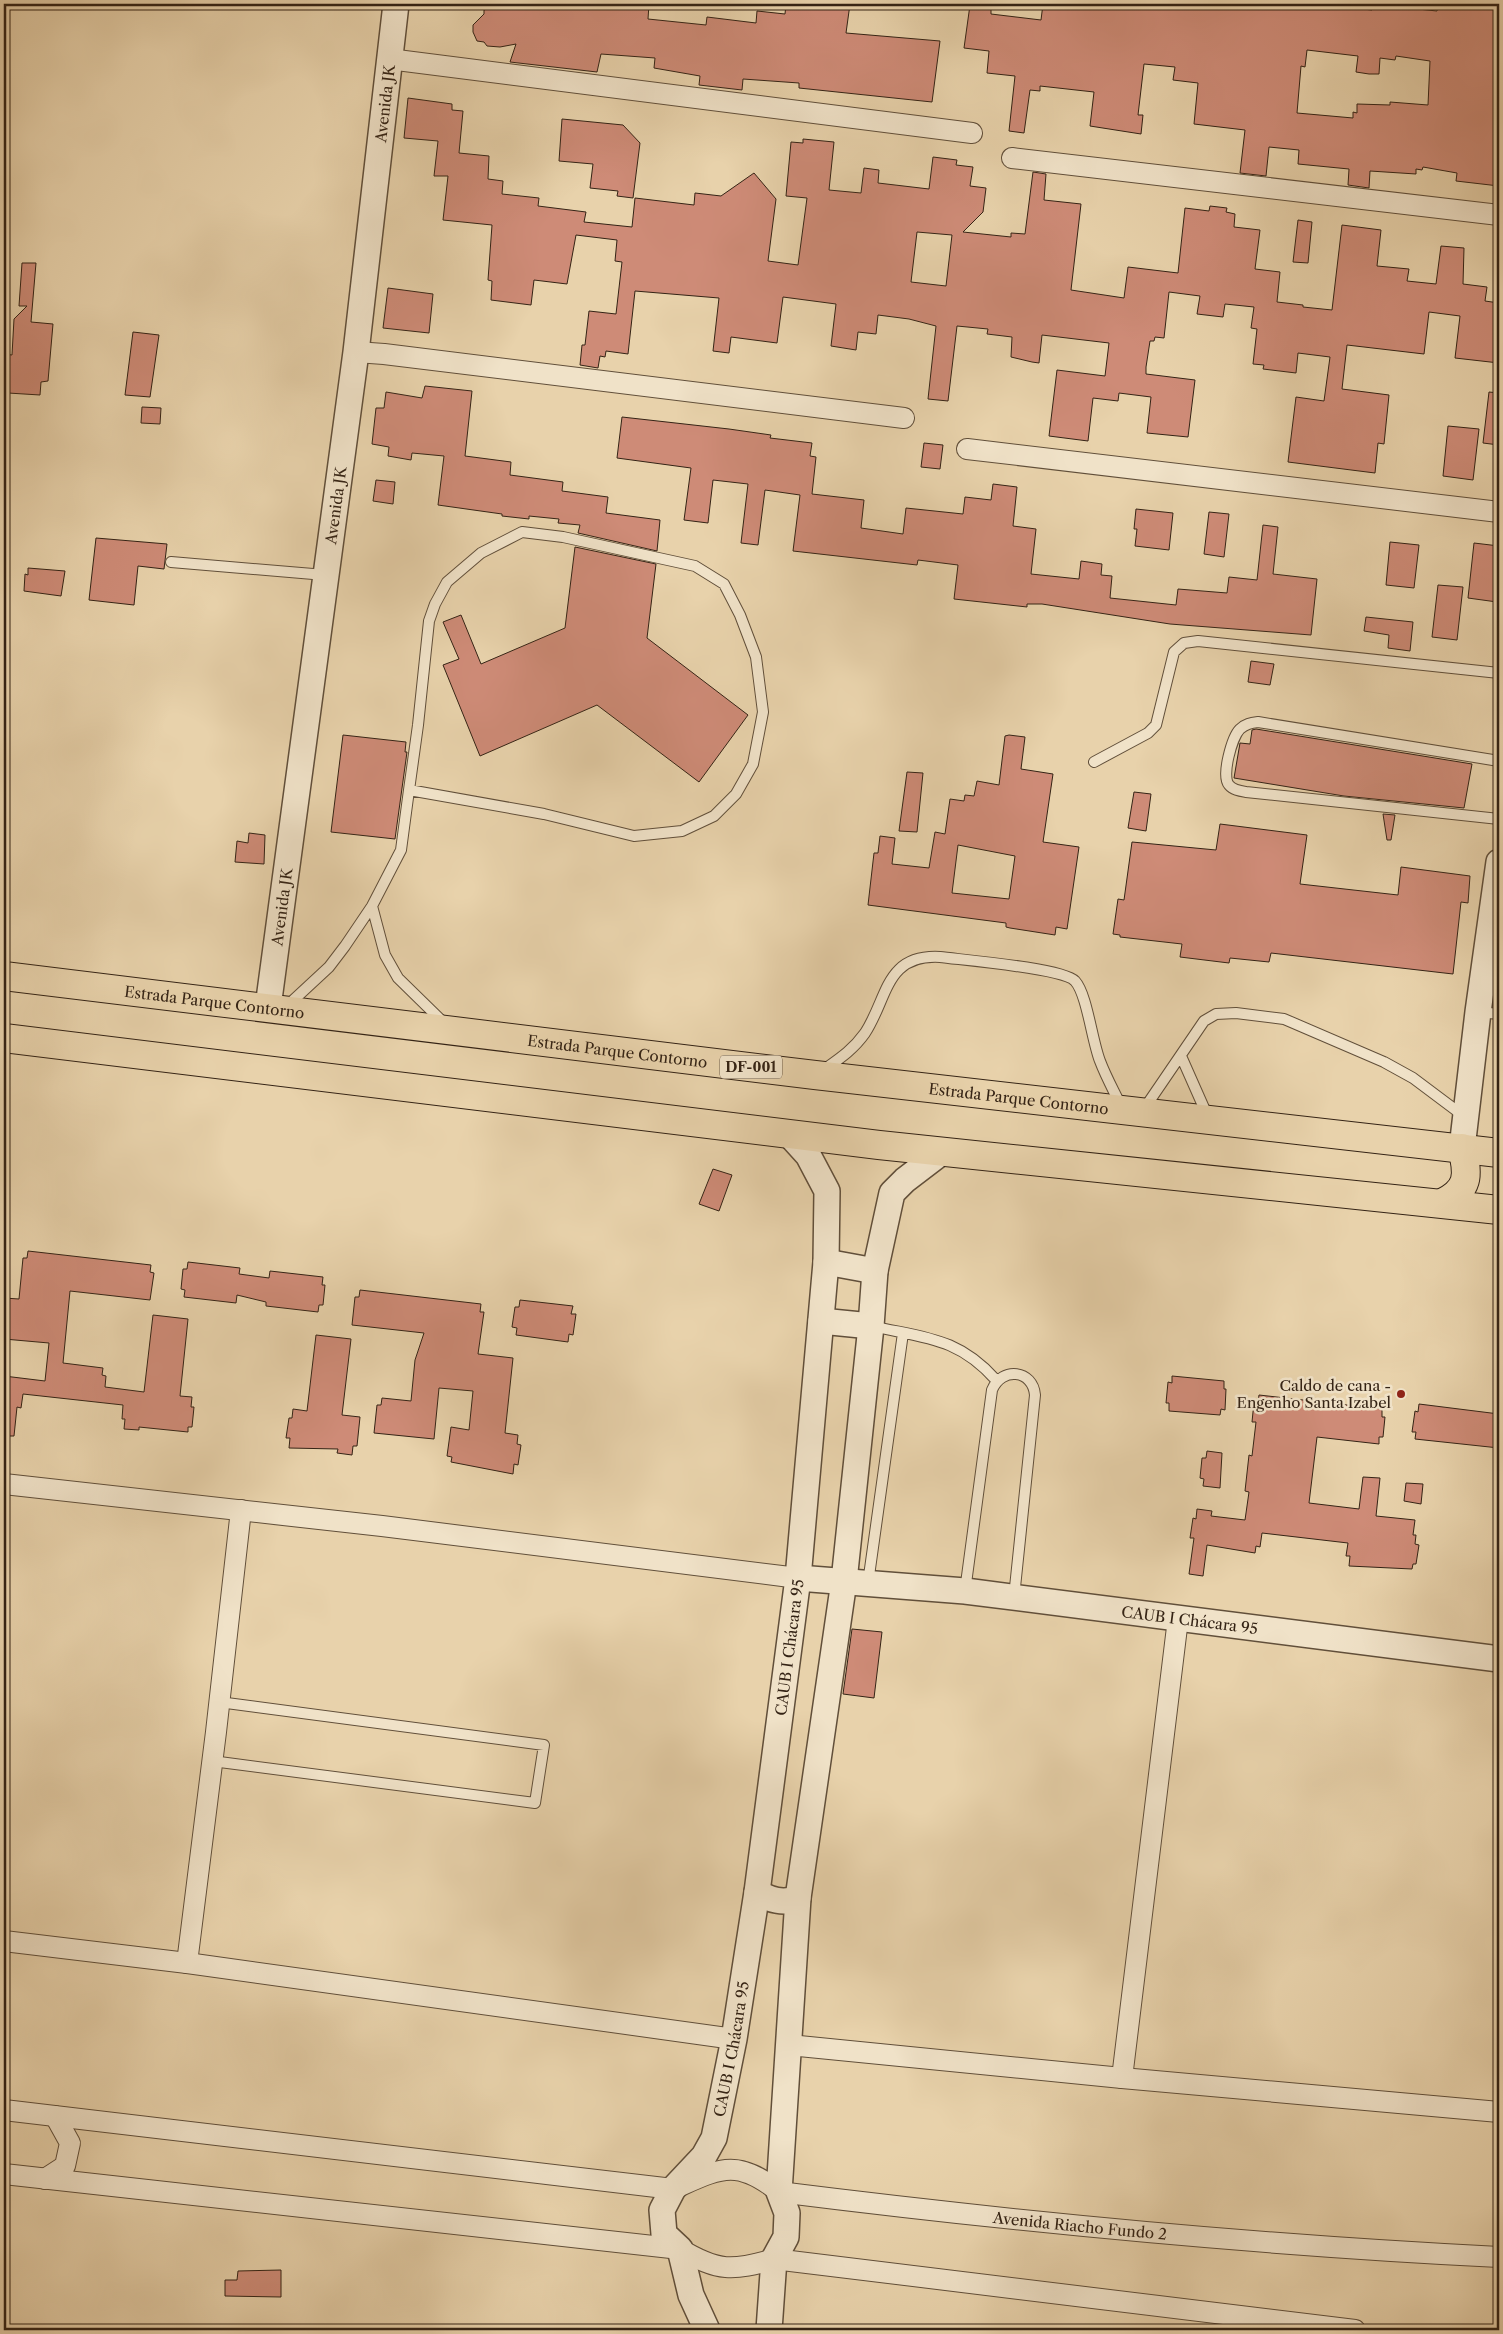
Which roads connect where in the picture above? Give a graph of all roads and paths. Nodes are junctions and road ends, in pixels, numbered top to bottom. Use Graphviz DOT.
graph roads {
  1 [pos="396,4"];
  2 [pos="389,60"];
  3 [pos="972,134"];
  4 [pos="1012,158"];
  5 [pos="1499,215"];
  6 [pos="356,352"];
  7 [pos="904,418"];
  8 [pos="967,449"];
  9 [pos="1499,512"];
  10 [pos="171,562"];
  11 [pos="326,574"];
  12 [pos="1499,673"];
  13 [pos="1499,761"];
  14 [pos="1094,762"];
  15 [pos="409,790"];
  16 [pos="1499,820"];
  17 [pos="1499,862"];
  18 [pos="372,906"];
  19 [pos="4,976"];
  20 [pos="276,1008"];
  21 [pos="1489,1013"];
  22 [pos="451,1030"];
  23 [pos="4,1038"];
  24 [pos="1182,1056"];
  25 [pos="814,1075"];
  26 [pos="1133,1111"];
  27 [pos="1465,1118"];
  28 [pos="1209,1119"];
  29 [pos="789,1134"];
  30 [pos="1462,1148"];
  31 [pos="943,1151"];
  32 [pos="1499,1153"];
  33 [pos="1442,1203"];
  34 [pos="1499,1210"];
  35 [pos="826,1262"];
  36 [pos="875,1271"];
  37 [pos="821,1321"];
  38 [pos="871,1326"];
  39 [pos="903,1333"];
  40 [pos="996,1380"];
  41 [pos="4,1484"];
  42 [pos="241,1510"];
  43 [pos="798,1578"];
  44 [pos="856,1583"];
  45 [pos="965,1591"];
  46 [pos="1014,1598"];
  47 [pos="1178,1619"];
  48 [pos="1499,1659"];
  49 [pos="220,1702"];
  50 [pos="212,1761"];
  51 [pos="757,1892"];
  52 [pos="798,1898"];
  53 [pos="4,1942"];
  54 [pos="186,1963"];
  55 [pos="734,2039"];
  56 [pos="789,2045"];
  57 [pos="1122,2078"];
  58 [pos="4,2110"];
  59 [pos="1499,2112"];
  60 [pos="55,2116"];
  61 [pos="4,2174"];
  62 [pos="45,2179"];
  63 [pos="673,2189"];
  64 [pos="779,2192"];
  65 [pos="680,2249"];
  66 [pos="1499,2257"];
  67 [pos="774,2259"];
  68 [pos="707,2330"];
  69 [pos="769,2330"];
  70 [pos="1355,2330"];
  1 -- 2 [label="street, Avenida JK"];
  2 -- 3 [label="street"];
  2 -- 6 [label="street, Avenida JK"];
  4 -- 5 [label="street"];
  6 -- 7 [label="street"];
  6 -- 11 [label="street, Avenida JK"];
  8 -- 9 [label="street"];
  10 -- 11 [label="lane"];
  11 -- 20 [label="street, Avenida JK"];
  12 -- 14 [label="lane"];
  13 -- 16 [label="lane"];
  15 -- 15 [label="lane"];
  15 -- 18 [label="lane"];
  17 -- 21 [label="street"];
  18 -- 20 [label="lane"];
  18 -- 22 [label="lane"];
  19 -- 20 [label="highway, Estrada Parque Contorno / DF-001"];
  20 -- 22 [label="highway, Estrada Parque Contorno / DF-001"];
  21 -- 27 [label="street"];
  22 -- 25 [label="highway, Estrada Parque Contorno / DF-001"];
  23 -- 29 [label="highway"];
  24 -- 26 [label="lane"];
  24 -- 27 [label="lane"];
  24 -- 28 [label="lane"];
  25 -- 26 [label="highway, Estrada Parque Contorno / DF-001"];
  25 -- 26 [label="lane"];
  26 -- 28 [label="highway, Estrada Parque Contorno / DF-001"];
  27 -- 30 [label="street"];
  28 -- 30 [label="highway, Estrada Parque Contorno / DF-001"];
  29 -- 31 [label="highway"];
  29 -- 35 [label="street"];
  30 -- 32 [label="highway, Estrada Parque Contorno / DF-001"];
  30 -- 33 [label="highway"];
  31 -- 33 [label="highway"];
  31 -- 36 [label="street"];
  33 -- 34 [label="highway"];
  35 -- 36 [label="street"];
  35 -- 37 [label="street"];
  36 -- 38 [label="street"];
  37 -- 38 [label="street"];
  37 -- 43 [label="street"];
  38 -- 39 [label="lane"];
  38 -- 44 [label="street"];
  39 -- 40 [label="lane"];
  39 -- 44 [label="lane"];
  40 -- 45 [label="lane"];
  40 -- 46 [label="lane"];
  41 -- 42 [label="street"];
  42 -- 43 [label="street"];
  42 -- 49 [label="street"];
  43 -- 44 [label="street, CAUB I Chácara 95"];
  43 -- 51 [label="street, CAUB I Chácara 95"];
  44 -- 45 [label="street, CAUB I Chácara 95"];
  44 -- 52 [label="street"];
  45 -- 46 [label="street, CAUB I Chácara 95"];
  46 -- 47 [label="street, CAUB I Chácara 95"];
  47 -- 48 [label="street, CAUB I Chácara 95"];
  47 -- 57 [label="street"];
  49 -- 50 [label="street"];
  49 -- 50 [label="lane"];
  50 -- 54 [label="street"];
  51 -- 52 [label="street"];
  51 -- 55 [label="street, CAUB I Chácara 95"];
  52 -- 56 [label="street"];
  53 -- 54 [label="street"];
  54 -- 55 [label="street"];
  55 -- 63 [label="street, CAUB I Chácara 95"];
  56 -- 57 [label="street"];
  56 -- 64 [label="street"];
  57 -- 59 [label="street"];
  58 -- 60 [label="street"];
  60 -- 62 [label="street"];
  60 -- 63 [label="street"];
  61 -- 62 [label="street"];
  62 -- 65 [label="street"];
  63 -- 64 [label="street"];
  63 -- 65 [label="street, CAUB I Chácara 95"];
  64 -- 66 [label="street, Avenida Riacho Fundo 2"];
  64 -- 67 [label="street"];
  65 -- 67 [label="street"];
  65 -- 68 [label="street, CAUB I Chácara 95"];
  67 -- 69 [label="street"];
  67 -- 70 [label="street"];
}
